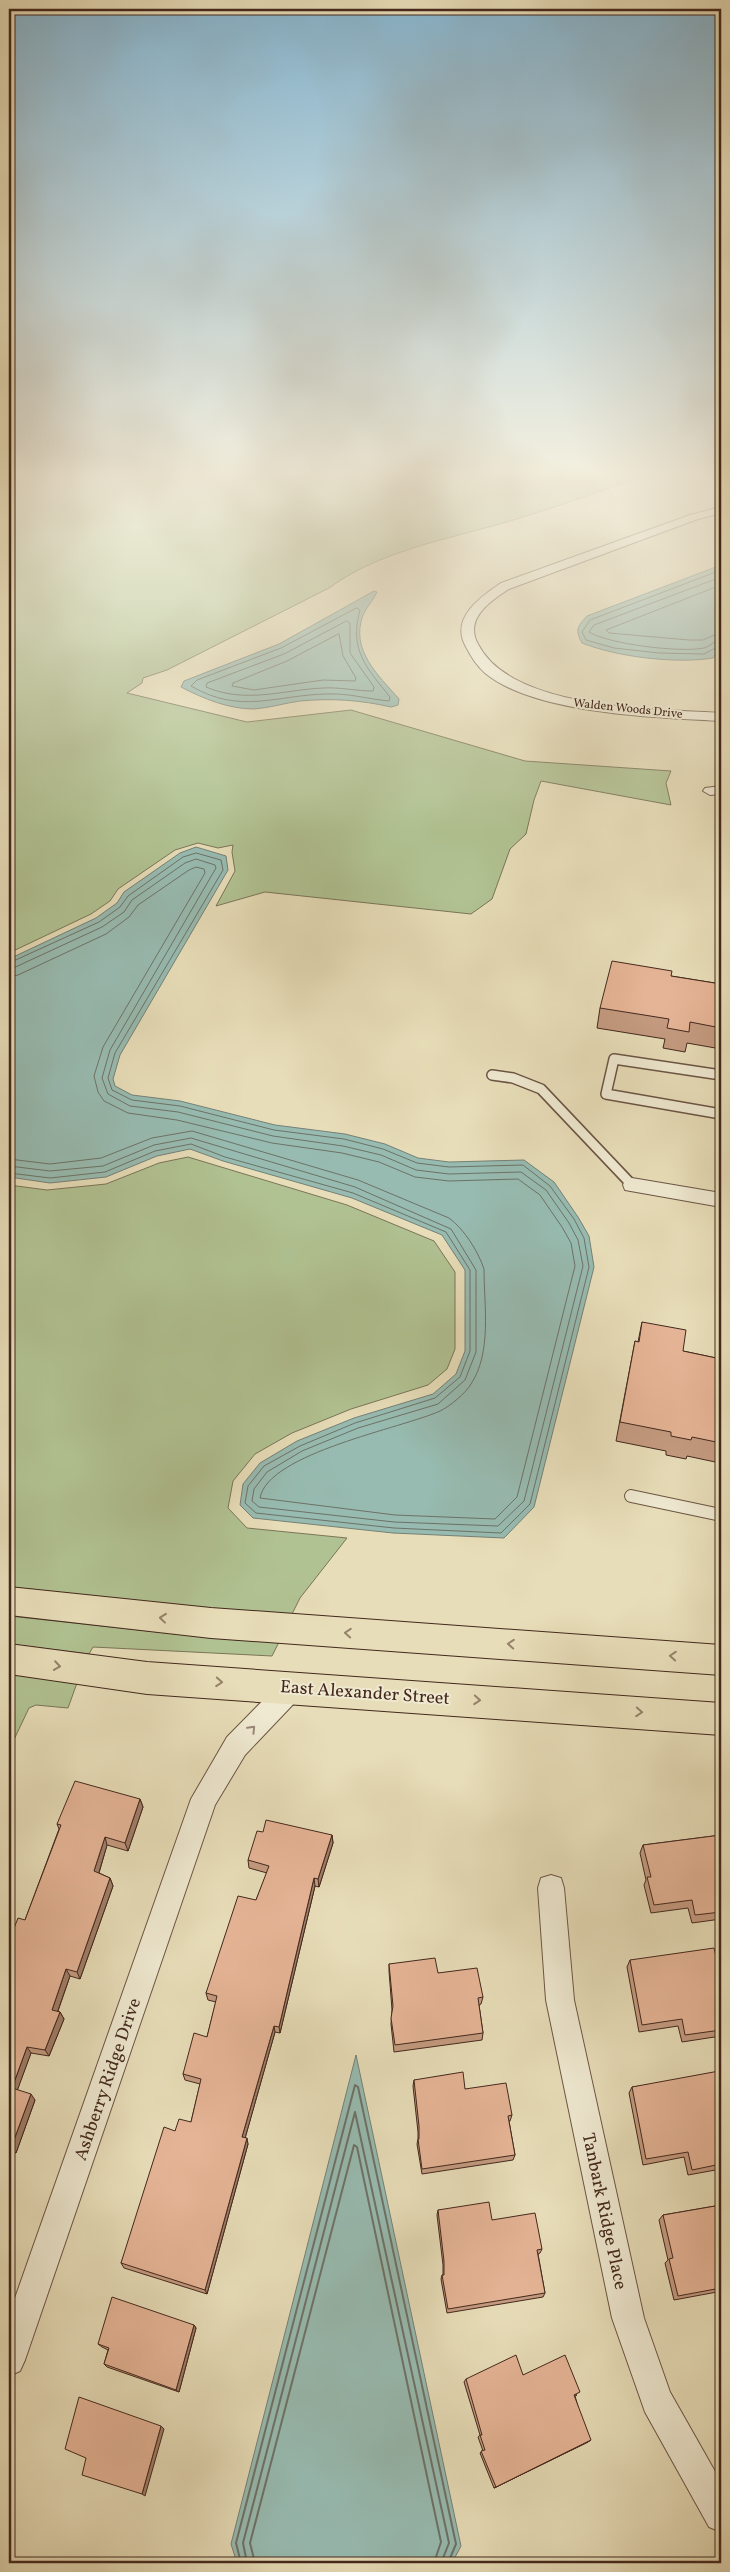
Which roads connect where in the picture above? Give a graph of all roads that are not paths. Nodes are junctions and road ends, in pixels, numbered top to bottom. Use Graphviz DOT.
graph roads {
  1 [pos="496,591"];
  2 [pos="721,717"];
  3 [pos="492,1075"];
  4 [pos="721,1075"];
  5 [pos="721,1114"];
  6 [pos="632,1185"];
  7 [pos="721,1200"];
  8 [pos="630,1496"];
  9 [pos="721,1514"];
  10 [pos="9,1601"];
  11 [pos="9,1659"];
  12 [pos="721,1660"];
  13 [pos="293,1687"];
  14 [pos="721,1719"];
  15 [pos="552,1888"];
  16 [pos="9,2360"];
  17 [pos="721,2515"];
  1 -- 2 [label="street, Walden Woods Drive"];
  3 -- 6 [label="lane"];
  4 -- 5 [label="lane"];
  6 -- 7 [label="street"];
  8 -- 9 [label="lane"];
  12 -- 10 [label="main road, one-way"];
  11 -- 13 [label="main road, East Alexander Street, one-way"];
  13 -- 14 [label="main road, East Alexander Street, one-way"];
  16 -- 13 [label="street, Ashberry Ridge Drive, one-way"];
  15 -- 17 [label="street, Tanbark Ridge Place"];
}
